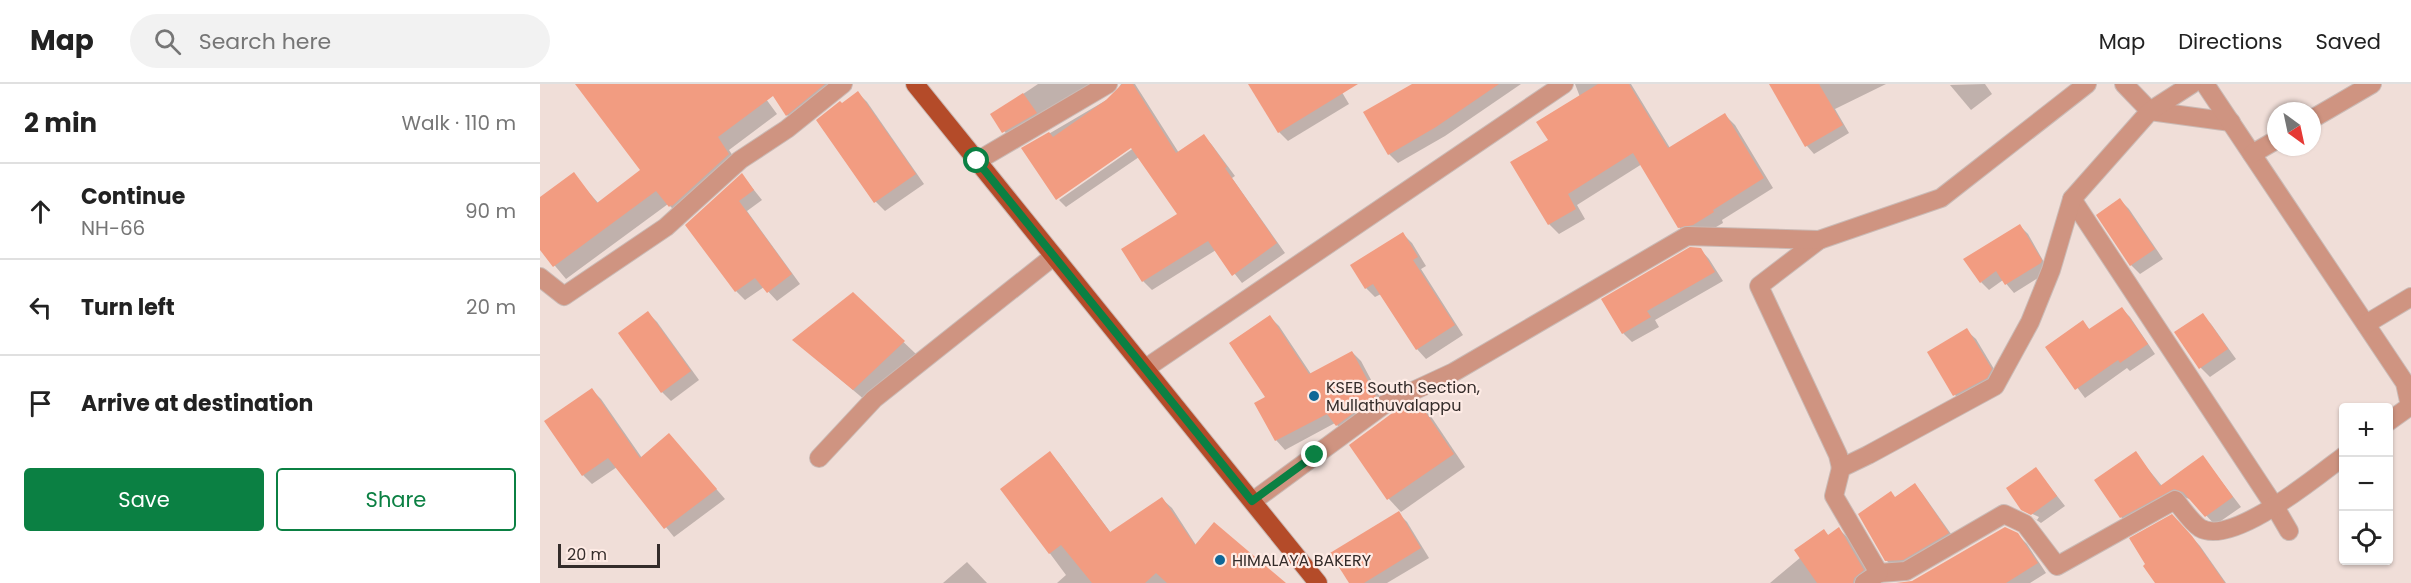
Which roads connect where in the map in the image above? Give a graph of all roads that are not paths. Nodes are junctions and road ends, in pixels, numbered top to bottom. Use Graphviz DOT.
graph roads {
  1 [pos="843,84"];
  2 [pos="915,84"];
  3 [pos="1108,84"];
  4 [pos="1564,84"];
  5 [pos="2087,84"];
  6 [pos="2124,84"];
  7 [pos="2192,84"];
  8 [pos="2205,84"];
  9 [pos="2372,84"];
  10 [pos="2150,111"];
  11 [pos="2321,114"];
  12 [pos="2231,122"];
  13 [pos="2267,145"];
  14 [pos="2252,154"];
  15 [pos="977,161"];
  16 [pos="2072,199"];
  17 [pos="1819,240"];
  18 [pos="1054,255"];
  19 [pos="540,278"];
  20 [pos="2411,297"];
  21 [pos="2366,324"];
  22 [pos="1146,368"];
  23 [pos="2410,406"];
  24 [pos="2393,418"];
  25 [pos="2342,457"];
  26 [pos="819,458"];
  27 [pos="1841,468"];
  28 [pos="1252,501"];
  29 [pos="2275,507"];
  30 [pos="2289,531"];
  31 [pos="1879,573"];
  32 [pos="1318,583"];
  33 [pos="1864,583"];
  1 -- 19 [label="street"];
  2 -- 15 [label="main road"];
  3 -- 15 [label="street"];
  4 -- 22 [label="street"];
  5 -- 17 [label="street"];
  6 -- 10 [label="street"];
  7 -- 10 [label="street"];
  8 -- 12 [label="street"];
  9 -- 11 [label="street"];
  10 -- 12 [label="street"];
  10 -- 16 [label="street"];
  12 -- 14 [label="street"];
  13 -- 14 [label="street"];
  14 -- 21 [label="street"];
  15 -- 18 [label="main road"];
  16 -- 27 [label="street"];
  16 -- 29 [label="street"];
  17 -- 27 [label="street"];
  17 -- 28 [label="street"];
  18 -- 22 [label="main road"];
  18 -- 26 [label="street"];
  20 -- 21 [label="street"];
  21 -- 23 [label="street"];
  22 -- 28 [label="main road"];
  23 -- 24 [label="street"];
  25 -- 29 [label="street"];
  27 -- 31 [label="street"];
  28 -- 32 [label="main road"];
  29 -- 30 [label="street"];
  29 -- 31 [label="street"];
  31 -- 33 [label="street"];
}
